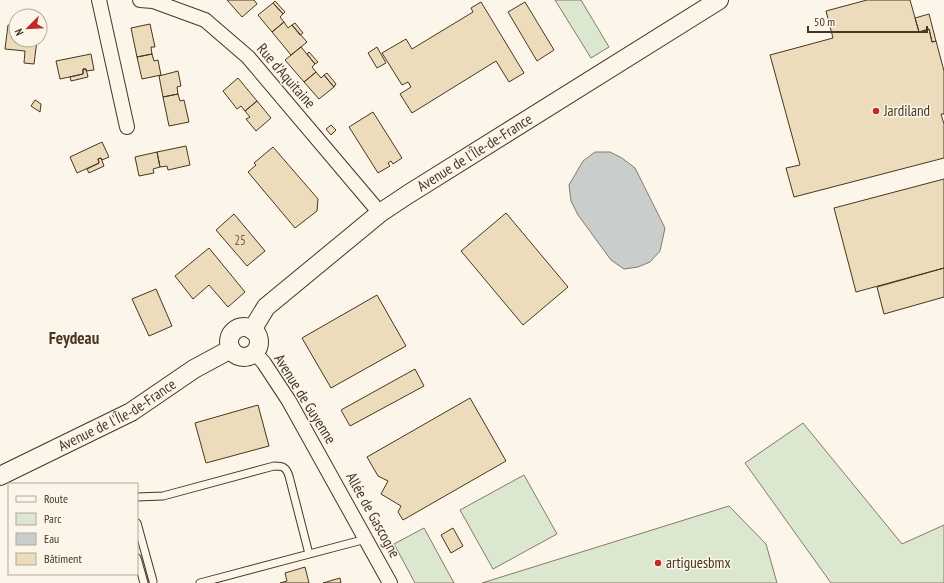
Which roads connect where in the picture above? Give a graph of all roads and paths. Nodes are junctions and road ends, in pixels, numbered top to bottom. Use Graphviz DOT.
graph roads {
  1 [pos="99,0"];
  2 [pos="140,0"];
  3 [pos="719,0"];
  4 [pos="127,127"];
  5 [pos="380,213"];
  6 [pos="252,330"];
  7 [pos="231,349"];
  8 [pos="255,353"];
  9 [pos="325,465"];
  10 [pos="0,476"];
  11 [pos="138,497"];
  12 [pos="138,527"];
  13 [pos="366,539"];
  14 [pos="309,554"];
  15 [pos="138,562"];
  16 [pos="153,581"];
  17 [pos="144,583"];
  18 [pos="200,583"];
  19 [pos="390,583"];
  1 -- 4 [label="street"];
  2 -- 5 [label="street, Rue d'Aquitaine"];
  3 -- 5 [label="street, Avenue de l'Île-de-France"];
  5 -- 6 [label="street, Avenue de l'Île-de-France"];
  6 -- 7 [label="street"];
  6 -- 8 [label="street"];
  7 -- 8 [label="street"];
  7 -- 10 [label="street, Avenue de l'Île-de-France"];
  8 -- 9 [label="street, Avenue de Guyenne"];
  9 -- 13 [label="street, Allée de Gascogne"];
  11 -- 14 [label="lane"];
  12 -- 16 [label="lane"];
  13 -- 14 [label="lane"];
  13 -- 19 [label="street, Allée de Gascogne"];
  14 -- 18 [label="lane"];
  15 -- 17 [label="lane"];
}
